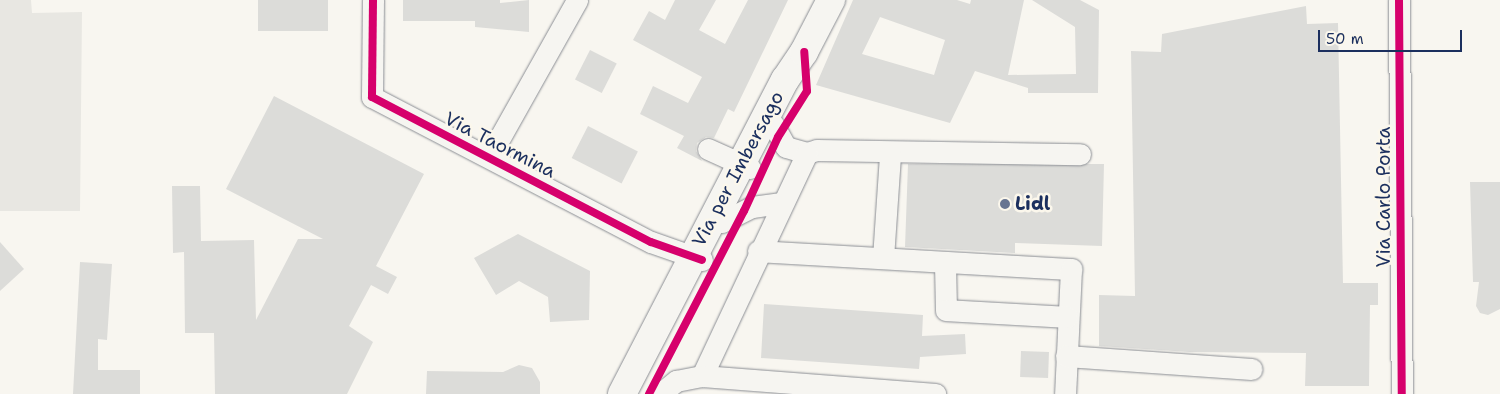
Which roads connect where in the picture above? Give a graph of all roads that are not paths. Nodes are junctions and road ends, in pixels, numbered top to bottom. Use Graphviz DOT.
graph roads {
  1 [pos="373,0"];
  2 [pos="577,0"];
  3 [pos="831,0"];
  4 [pos="1399,0"];
  5 [pos="804,52"];
  6 [pos="773,124"];
  7 [pos="708,150"];
  8 [pos="807,153"];
  9 [pos="890,154"];
  10 [pos="1080,154"];
  11 [pos="488,157"];
  12 [pos="745,166"];
  13 [pos="782,203"];
  14 [pos="722,222"];
  15 [pos="651,242"];
  16 [pos="758,251"];
  17 [pos="697,258"];
  18 [pos="883,258"];
  19 [pos="945,262"];
  20 [pos="678,284"];
  21 [pos="1067,317"];
  22 [pos="1066,356"];
  23 [pos="1252,369"];
  24 [pos="702,376"];
  25 [pos="768,387"];
  26 [pos="622,394"];
  27 [pos="632,394"];
  28 [pos="660,394"];
  29 [pos="935,394"];
  30 [pos="1065,394"];
  31 [pos="1402,394"];
  1 -- 11 [label="street, Via Taormina"];
  2 -- 11 [label="street"];
  3 -- 5 [label="main road, Via per Imbersago"];
  4 -- 31 [label="street, Via Carlo Porta"];
  5 -- 6 [label="main road, Via per Imbersago"];
  5 -- 12 [label="main road, Via per Imbersago"];
  6 -- 8 [label="street"];
  6 -- 12 [label="main road, Via per Imbersago"];
  7 -- 12 [label="street"];
  8 -- 9 [label="street"];
  8 -- 13 [label="street"];
  9 -- 10 [label="street"];
  9 -- 18 [label="street"];
  11 -- 15 [label="street, Via Taormina"];
  12 -- 14 [label="main road, Via per Imbersago"];
  12 -- 17 [label="main road, Via per Imbersago"];
  13 -- 14 [label="street"];
  13 -- 16 [label="street"];
  14 -- 17 [label="main road, Via per Imbersago"];
  15 -- 17 [label="street, Via Taormina"];
  15 -- 20 [label="street, Via Taormina"];
  16 -- 18 [label="street"];
  16 -- 24 [label="street"];
  17 -- 20 [label="main road, Via per Imbersago"];
  17 -- 27 [label="main road, Via per Imbersago"];
  18 -- 19 [label="street"];
  19 -- 21 [label="street"];
  19 -- 21 [label="street"];
  20 -- 26 [label="main road, Via per Imbersago"];
  21 -- 22 [label="street"];
  22 -- 23 [label="street"];
  22 -- 30 [label="street"];
  24 -- 25 [label="street"];
  24 -- 28 [label="street"];
  25 -- 29 [label="street"];
}
